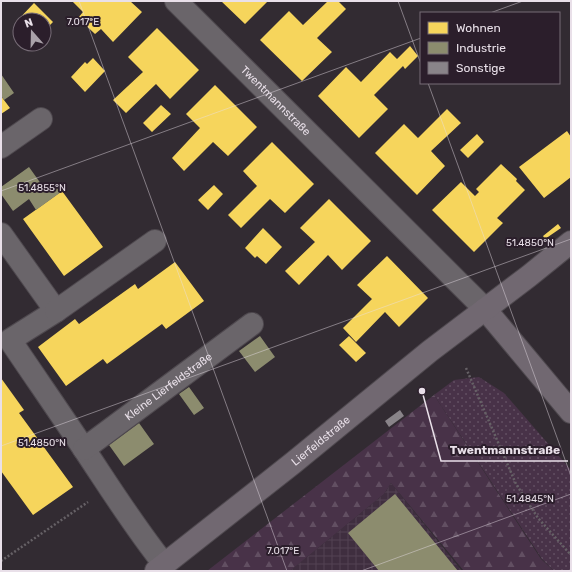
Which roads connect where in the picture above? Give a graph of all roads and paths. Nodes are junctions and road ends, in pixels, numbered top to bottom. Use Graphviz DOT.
graph roads {
  1 [pos="176,1"];
  2 [pos="41,119"];
  3 [pos="1,147"];
  4 [pos="1,234"];
  5 [pos="155,241"];
  6 [pos="571,242"];
  7 [pos="485,309"];
  8 [pos="56,311"];
  9 [pos="252,324"];
  10 [pos="466,368"];
  11 [pos="571,412"];
  12 [pos="84,450"];
  13 [pos="109,488"];
  14 [pos="571,555"];
  15 [pos="1,562"];
  16 [pos="160,568"];
  1 -- 7 [label="street, Twentmannstraße"];
  2 -- 3 [label="street"];
  4 -- 8 [label="street"];
  5 -- 8 [label="street"];
  6 -- 7 [label="main road, Lierfeldstraße"];
  7 -- 11 [label="main road, Twentmannstraße"];
  7 -- 16 [label="main road, Lierfeldstraße"];
  8 -- 12 [label="street"];
  9 -- 12 [label="street, Kleine Lierfeldstraße"];
  10 -- 14 [label="path"];
  12 -- 13 [label="street"];
  13 -- 15 [label="path"];
  13 -- 16 [label="street"];
}
